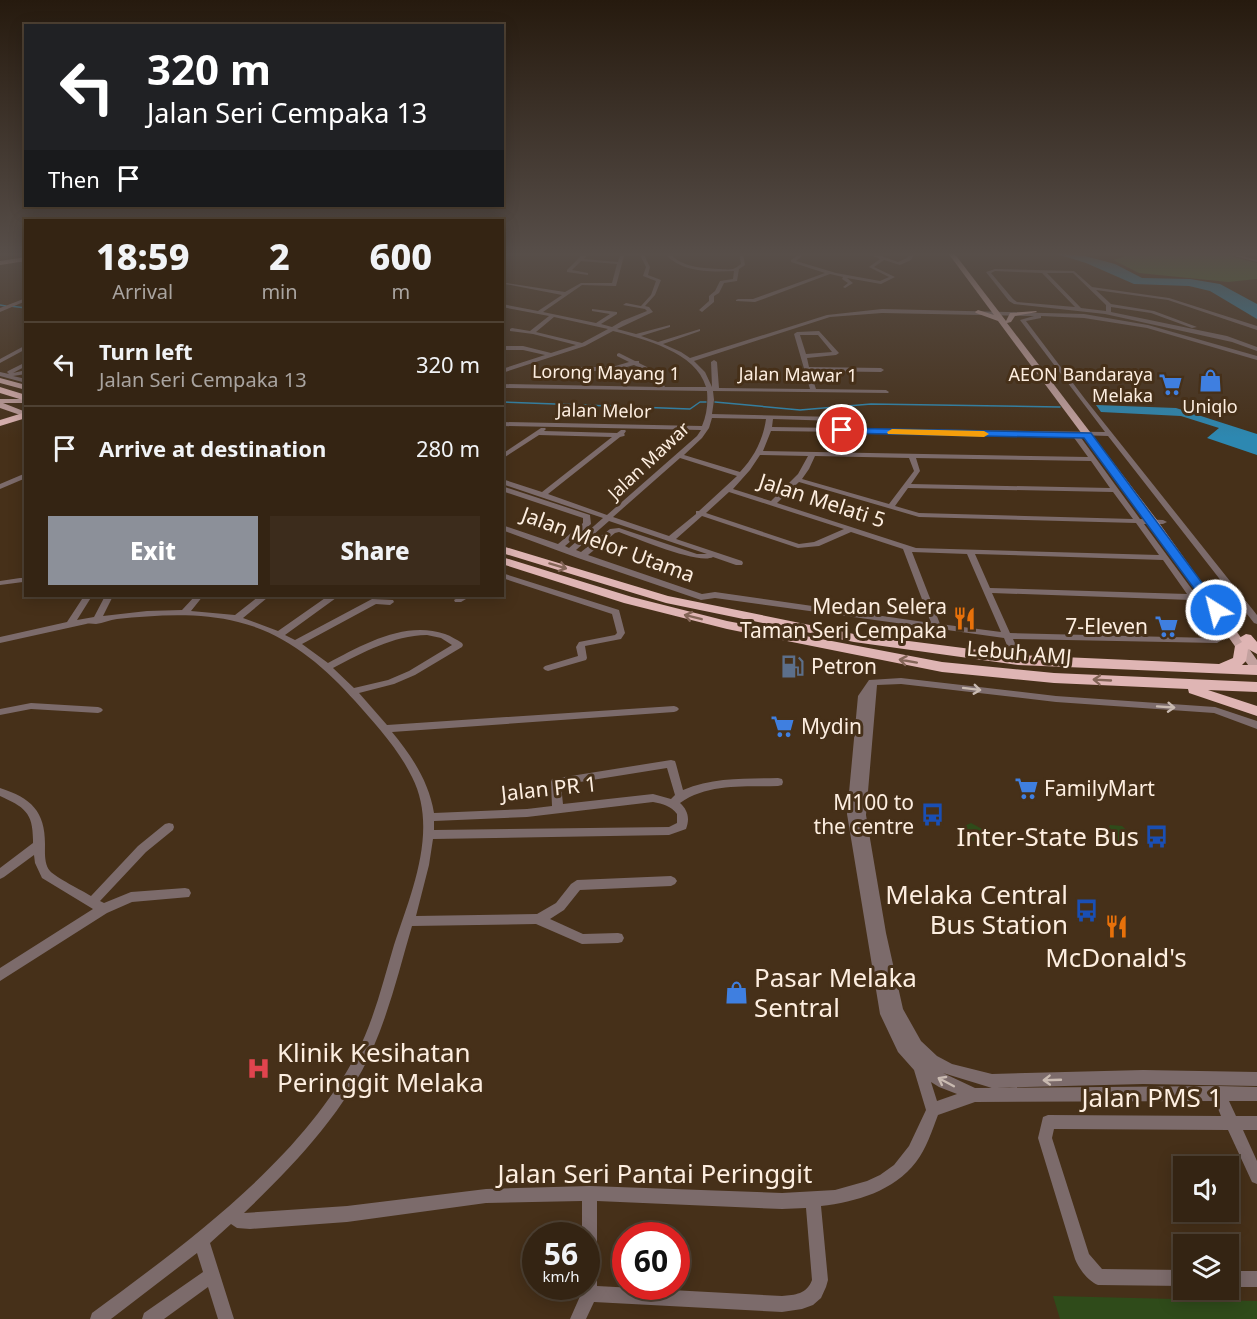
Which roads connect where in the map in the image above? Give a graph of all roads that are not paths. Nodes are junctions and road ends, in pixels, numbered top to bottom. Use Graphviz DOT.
graph roads {
  1 [pos="545,315"];
  2 [pos="588,315"];
  3 [pos="613,315"];
  4 [pos="647,315"];
  5 [pos="835,315"];
  6 [pos="1000,315"];
  7 [pos="1064,315"];
  8 [pos="1084,315"];
  9 [pos="1084,315"];
  10 [pos="1101,315"];
  11 [pos="1161,315"];
  12 [pos="1216,315"];
  13 [pos="552,316"];
  14 [pos="1106,316"];
  15 [pos="579,321"];
  16 [pos="597,325"];
  17 [pos="668,326"];
  18 [pos="1257,328"];
  19 [pos="611,329"];
  20 [pos="512,330"];
  21 [pos="698,330"];
  22 [pos="535,333"];
  23 [pos="1201,333"];
  24 [pos="1210,333"];
  25 [pos="634,336"];
  26 [pos="1232,340"];
  27 [pos="657,344"];
  28 [pos="583,345"];
  29 [pos="24,348"];
  30 [pos="504,348"];
  31 [pos="1257,349"];
  32 [pos="553,355"];
  33 [pos="619,355"];
  34 [pos="805,356"];
  35 [pos="1257,356"];
  36 [pos="690,360"];
  37 [pos="0,361"];
  38 [pos="637,362"];
  39 [pos="714,362"];
  40 [pos="24,365"];
  41 [pos="558,369"];
  42 [pos="808,369"];
  43 [pos="504,370"];
  44 [pos="881,370"];
  45 [pos="24,372"];
  46 [pos="2,376"];
  47 [pos="707,379"];
  48 [pos="715,379"];
  49 [pos="23,386"];
  50 [pos="504,386"];
  51 [pos="712,388"];
  52 [pos="663,389"];
  53 [pos="0,390"];
  54 [pos="813,390"];
  55 [pos="886,392"];
  56 [pos="0,399"];
  57 [pos="24,402"];
  58 [pos="24,403"];
  59 [pos="24,404"];
  60 [pos="0,405"];
  61 [pos="15,411"];
  62 [pos="24,414"];
  63 [pos="0,415"];
  64 [pos="24,416"];
  65 [pos="710,416"];
  66 [pos="770,417"];
  67 [pos="837,419"];
  68 [pos="24,421"];
  69 [pos="0,424"];
  70 [pos="506,426"];
  71 [pos="603,428"];
  72 [pos="770,429"];
  73 [pos="541,431"];
  74 [pos="704,431"];
  75 [pos="622,433"];
  76 [pos="1110,434"];
  77 [pos="1075,435"];
  78 [pos="1092,435"];
  79 [pos="760,453"];
  80 [pos="812,454"];
  81 [pos="681,456"];
  82 [pos="504,457"];
  83 [pos="912,457"];
  84 [pos="1092,459"];
  85 [pos="741,474"];
  86 [pos="24,476"];
  87 [pos="798,480"];
  88 [pos="504,482"];
  89 [pos="907,486"];
  90 [pos="0,487"];
  91 [pos="504,489"];
  92 [pos="727,489"];
  93 [pos="1116,490"];
  94 [pos="544,494"];
  95 [pos="772,504"];
  96 [pos="565,506"];
  97 [pos="890,507"];
  98 [pos="699,513"];
  99 [pos="611,518"];
  100 [pos="1139,522"];
  101 [pos="1158,522"];
  102 [pos="504,528"];
  103 [pos="851,530"];
  104 [pos="575,534"];
  105 [pos="649,535"];
  106 [pos="586,538"];
  107 [pos="671,539"];
  108 [pos="597,542"];
  109 [pos="559,547"];
  110 [pos="907,548"];
  111 [pos="504,550"];
  112 [pos="570,551"];
  113 [pos="970,552"];
  114 [pos="712,554"];
  115 [pos="581,556"];
  116 [pos="1164,558"];
  117 [pos="504,561"];
  118 [pos="739,563"];
  119 [pos="504,576"];
  120 [pos="559,578"];
  121 [pos="20,580"];
  122 [pos="0,583"];
  123 [pos="548,589"];
  124 [pos="987,590"];
  125 [pos="87,597"];
  126 [pos="108,597"];
  127 [pos="198,597"];
  128 [pos="263,597"];
  129 [pos="332,597"];
  130 [pos="464,597"];
  131 [pos="700,597"];
  132 [pos="1192,597"];
  133 [pos="458,600"];
  134 [pos="390,602"];
  135 [pos="183,614"];
  136 [pos="236,619"];
  137 [pos="755,619"];
  138 [pos="96,621"];
  139 [pos="1257,621"];
  140 [pos="70,624"];
  141 [pos="937,628"];
  142 [pos="279,635"];
  143 [pos="1007,636"];
  144 [pos="0,640"];
  145 [pos="1244,642"];
  146 [pos="296,644"];
  147 [pos="1257,652"];
  148 [pos="1018,660"];
  149 [pos="327,667"];
  150 [pos="548,668"];
  151 [pos="1214,669"];
  152 [pos="1257,669"];
  153 [pos="873,682"];
  154 [pos="1161,683"];
  155 [pos="1257,687"];
  156 [pos="352,692"];
  157 [pos="674,709"];
  158 [pos="98,710"];
  159 [pos="1257,711"];
  160 [pos="0,712"];
  161 [pos="1257,725"];
  162 [pos="385,729"];
  163 [pos="778,782"];
  164 [pos="0,792"];
  165 [pos="676,800"];
  166 [pos="558,809"];
  167 [pos="429,817"];
  168 [pos="169,827"];
  169 [pos="427,835"];
  170 [pos="40,844"];
  171 [pos="0,874"];
  172 [pos="671,881"];
  173 [pos="185,893"];
  174 [pos="92,902"];
  175 [pos="103,909"];
  176 [pos="537,919"];
  177 [pos="407,921"];
  178 [pos="618,938"];
  179 [pos="0,975"];
  180 [pos="920,1066"];
  181 [pos="1257,1079"];
  182 [pos="1218,1094"];
  183 [pos="1257,1094"];
  184 [pos="975,1095"];
  185 [pos="933,1110"];
  186 [pos="1231,1122"];
  187 [pos="1257,1123"];
  188 [pos="1257,1177"];
  189 [pos="590,1193"];
  190 [pos="813,1201"];
  191 [pos="232,1214"];
  192 [pos="590,1222"];
  193 [pos="201,1240"];
  194 [pos="212,1275"];
  195 [pos="1173,1278"];
  196 [pos="1239,1279"];
  197 [pos="1257,1279"];
  198 [pos="600,1295"];
  199 [pos="586,1300"];
  200 [pos="98,1319"];
  201 [pos="150,1319"];
  202 [pos="226,1319"];
  203 [pos="578,1319"];
  1 -- 13 [label="street, Jalan Mawar"];
  2 -- 15 [label="street"];
  3 -- 16 [label="street"];
  4 -- 19 [label="street"];
  5 -- 36 [label="street"];
  6 -- 78 [label="main road"];
  7 -- 76 [label="street"];
  8 -- 14 [label="street"];
  9 -- 14 [label="street"];
  10 -- 14 [label="street"];
  11 -- 24 [label="street"];
  12 -- 18 [label="street"];
  13 -- 15 [label="street, Jalan Mawar"];
  13 -- 20 [label="street"];
  14 -- 23 [label="street"];
  14 -- 35 [label="street"];
  15 -- 16 [label="street, Jalan Mawar"];
  16 -- 19 [label="street, Jalan Mawar"];
  17 -- 25 [label="street"];
  19 -- 25 [label="street, Jalan Mawar"];
  19 -- 28 [label="street"];
  21 -- 27 [label="street"];
  22 -- 28 [label="street"];
  23 -- 24 [label="street"];
  23 -- 26 [label="street"];
  24 -- 26 [label="street"];
  25 -- 27 [label="street, Jalan Mawar"];
  26 -- 31 [label="street"];
  27 -- 36 [label="street, Jalan Mawar"];
  28 -- 32 [label="street"];
  29 -- 37 [label="street"];
  30 -- 32 [label="street"];
  32 -- 43 [label="street"];
  33 -- 38 [label="street"];
  34 -- 34 [label="street"];
  34 -- 42 [label="street"];
  36 -- 47 [label="street, Jalan Mawar"];
  38 -- 41 [label="street"];
  38 -- 52 [label="street"];
  39 -- 48 [label="street"];
  40 -- 46 [label="street"];
  42 -- 44 [label="street"];
  42 -- 54 [label="street"];
  45 -- 46 [label="street"];
  46 -- 49 [label="main road"];
  47 -- 48 [label="street"];
  47 -- 51 [label="street, Jalan Mawar"];
  48 -- 51 [label="street"];
  50 -- 52 [label="street, Lorong Mayang 1"];
  51 -- 52 [label="street, Lorong Mayang 1"];
  51 -- 54 [label="street, Jalan Mawar 1"];
  51 -- 65 [label="street, Jalan Mawar"];
  53 -- 57 [label="highway"];
  54 -- 55 [label="street, Jalan Mawar 1"];
  56 -- 58 [label="highway"];
  59 -- 61 [label="highway"];
  60 -- 61 [label="main road"];
  61 -- 62 [label="main road"];
  61 -- 63 [label="highway"];
  64 -- 69 [label="highway"];
  65 -- 66 [label="street"];
  65 -- 74 [label="street, Jalan Mawar"];
  66 -- 67 [label="street"];
  66 -- 72 [label="street"];
  68 -- 69 [label="highway"];
  70 -- 71 [label="street, Jalan Melor"];
  70 -- 73 [label="street, Jalan Melor"];
  71 -- 73 [label="street, Jalan Melor"];
  71 -- 74 [label="street, Jalan Melor"];
  71 -- 75 [label="street, Jalan Melor"];
  72 -- 77 [label="street"];
  72 -- 79 [label="street"];
  73 -- 75 [label="street"];
  73 -- 82 [label="street"];
  74 -- 75 [label="street, Jalan Melor"];
  74 -- 81 [label="street, Jalan Mawar"];
  75 -- 94 [label="street"];
  76 -- 78 [label="street"];
  76 -- 139 [label="street"];
  77 -- 78 [label="street"];
  77 -- 84 [label="street"];
  78 -- 101 [label="main road"];
  79 -- 80 [label="street"];
  79 -- 85 [label="street"];
  80 -- 83 [label="street"];
  80 -- 87 [label="street"];
  81 -- 85 [label="street"];
  81 -- 99 [label="street, Jalan Mawar"];
  83 -- 84 [label="street"];
  83 -- 89 [label="street"];
  84 -- 93 [label="street"];
  85 -- 92 [label="street"];
  86 -- 90 [label="street"];
  87 -- 95 [label="street"];
  87 -- 97 [label="street"];
  88 -- 94 [label="street"];
  89 -- 93 [label="street"];
  89 -- 97 [label="street"];
  91 -- 96 [label="street"];
  92 -- 95 [label="street, Jalan Melati 5"];
  92 -- 98 [label="street"];
  93 -- 100 [label="street"];
  94 -- 96 [label="street"];
  95 -- 103 [label="street, Jalan Melati 5"];
  96 -- 99 [label="street"];
  96 -- 104 [label="street"];
  97 -- 100 [label="street"];
  98 -- 103 [label="street"];
  98 -- 107 [label="street"];
  99 -- 105 [label="street"];
  99 -- 106 [label="street, Jalan Mawar"];
  100 -- 101 [label="street"];
  100 -- 116 [label="street"];
  101 -- 145 [label="main road"];
  102 -- 109 [label="street, Jalan Melor Utama"];
  103 -- 110 [label="street, Jalan Melati 5"];
  104 -- 106 [label="street"];
  104 -- 109 [label="street"];
  105 -- 107 [label="street"];
  105 -- 108 [label="street"];
  105 -- 114 [label="street"];
  106 -- 108 [label="street"];
  106 -- 112 [label="street, Jalan Mawar"];
  107 -- 114 [label="street"];
  108 -- 115 [label="street"];
  109 -- 112 [label="street, Jalan Melor Utama"];
  110 -- 113 [label="street, Jalan Melati 5"];
  110 -- 141 [label="street"];
  111 -- 137 [label="highway, Lebuh AMJ, one-way"];
  112 -- 115 [label="street, Jalan Melor Utama"];
  113 -- 116 [label="street, Jalan Melati 5"];
  113 -- 124 [label="street"];
  114 -- 118 [label="street"];
  115 -- 131 [label="street, Jalan Melor Utama"];
  116 -- 132 [label="street"];
  117 -- 120 [label="highway, Lebuh AMJ"];
  119 -- 123 [label="street"];
  120 -- 123 [label="street"];
  154 -- 120 [label="highway, Lebuh AMJ, one-way"];
  121 -- 122 [label="street"];
  123 -- 150 [label="street"];
  124 -- 132 [label="street"];
  124 -- 143 [label="street"];
  125 -- 140 [label="street"];
  126 -- 138 [label="street"];
  127 -- 135 [label="street"];
  128 -- 136 [label="street"];
  129 -- 142 [label="street"];
  130 -- 133 [label="street"];
  131 -- 137 [label="highway"];
  131 -- 141 [label="street, Jalan Melor Utama"];
  132 -- 143 [label="street, Jalan Melor Utama"];
  134 -- 146 [label="street"];
  135 -- 136 [label="street"];
  135 -- 138 [label="street"];
  136 -- 142 [label="street"];
  137 -- 148 [label="highway, Lebuh AMJ"];
  138 -- 140 [label="street"];
  140 -- 144 [label="street"];
  141 -- 143 [label="street, Jalan Melor Utama"];
  142 -- 146 [label="street"];
  143 -- 148 [label="street"];
  145 -- 147 [label="highway"];
  145 -- 151 [label="highway"];
  145 -- 152 [label="main road"];
  146 -- 149 [label="street"];
  148 -- 151 [label="highway, Lebuh AMJ"];
  149 -- 156 [label="street"];
  149 -- 156 [label="street"];
  151 -- 152 [label="highway, Lebuh AMJ"];
  153 -- 161 [label="street, one-way"];
  153 -- 180 [label="street"];
  181 -- 153 [label="street, one-way"];
  154 -- 155 [label="highway, Lebuh AMJ"];
  154 -- 159 [label="highway"];
  156 -- 162 [label="street"];
  157 -- 162 [label="street"];
  158 -- 160 [label="street"];
  162 -- 167 [label="street"];
  163 -- 165 [label="street"];
  164 -- 170 [label="street"];
  165 -- 166 [label="street, Jalan PR 1"];
  165 -- 166 [label="street"];
  165 -- 169 [label="street"];
  166 -- 167 [label="street, Jalan PR 1"];
  167 -- 169 [label="street"];
  168 -- 174 [label="street"];
  169 -- 177 [label="street"];
  170 -- 171 [label="street"];
  170 -- 174 [label="street"];
  172 -- 176 [label="street"];
  173 -- 175 [label="street"];
  174 -- 175 [label="street"];
  175 -- 179 [label="street"];
  176 -- 177 [label="street"];
  176 -- 178 [label="street"];
  177 -- 191 [label="street"];
  184 -- 180 [label="street, one-way"];
  180 -- 185 [label="street"];
  182 -- 183 [label="street"];
  182 -- 184 [label="street"];
  182 -- 186 [label="street"];
  184 -- 185 [label="street"];
  185 -- 190 [label="street, Jalan Seri Pantai Peringgit"];
  186 -- 187 [label="street, Jalan PMS 1"];
  186 -- 188 [label="street"];
  186 -- 195 [label="street, Jalan PMS 1"];
  189 -- 190 [label="street, Jalan Seri Pantai Peringgit"];
  189 -- 191 [label="street, Jalan Seri Pantai Peringgit"];
  189 -- 192 [label="street"];
  190 -- 198 [label="street"];
  191 -- 193 [label="street"];
  193 -- 194 [label="street"];
  193 -- 200 [label="street"];
  194 -- 201 [label="street"];
  194 -- 202 [label="street"];
  196 -- 197 [label="street"];
  199 -- 203 [label="street"];
}
